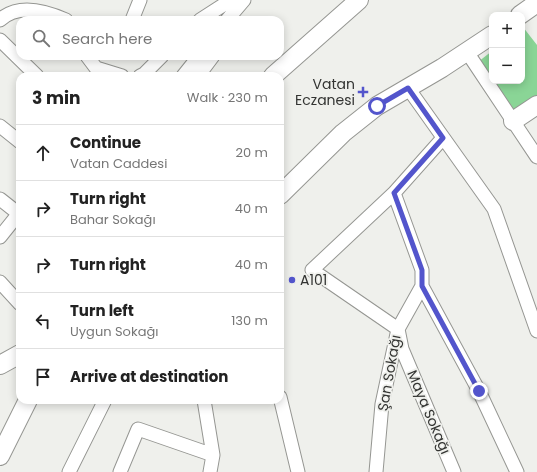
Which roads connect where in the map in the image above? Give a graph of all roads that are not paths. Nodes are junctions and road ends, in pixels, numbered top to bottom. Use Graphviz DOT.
graph roads {
  1 [pos="140,0"];
  2 [pos="231,0"];
  3 [pos="244,0"];
  4 [pos="254,0"];
  5 [pos="358,0"];
  6 [pos="537,3"];
  7 [pos="524,12"];
  8 [pos="58,16"];
  9 [pos="134,16"];
  10 [pos="206,16"];
  11 [pos="230,16"];
  12 [pos="242,16"];
  13 [pos="0,20"];
  14 [pos="489,36"];
  15 [pos="0,40"];
  16 [pos="467,52"];
  17 [pos="16,56"];
  18 [pos="21,60"];
  19 [pos="89,60"];
  20 [pos="158,60"];
  21 [pos="196,60"];
  22 [pos="210,60"];
  23 [pos="33,72"];
  24 [pos="109,72"];
  25 [pos="146,72"];
  26 [pos="186,72"];
  27 [pos="201,72"];
  28 [pos="277,72"];
  29 [pos="408,88"];
  30 [pos="537,105"];
  31 [pos="513,121"];
  32 [pos="0,126"];
  33 [pos="443,138"];
  34 [pos="16,139"];
  35 [pos="537,157"];
  36 [pos="284,191"];
  37 [pos="394,193"];
  38 [pos="0,199"];
  39 [pos="16,211"];
  40 [pos="16,217"];
  41 [pos="0,237"];
  42 [pos="1,286"];
  43 [pos="422,286"];
  44 [pos="16,300"];
  45 [pos="398,329"];
  46 [pos="537,331"];
  47 [pos="16,356"];
  48 [pos="0,364"];
  49 [pos="26,404"];
  50 [pos="103,404"];
  51 [pos="205,404"];
  52 [pos="282,404"];
  53 [pos="213,455"];
  54 [pos="0,456"];
  55 [pos="69,472"];
  56 [pos="120,472"];
  57 [pos="210,472"];
  58 [pos="298,472"];
  59 [pos="376,472"];
  60 [pos="454,472"];
  61 [pos="517,472"];
  1 -- 9 [label="street"];
  2 -- 10 [label="street"];
  3 -- 11 [label="street"];
  4 -- 12 [label="street"];
  5 -- 28 [label="street"];
  6 -- 7 [label="street"];
  8 -- 13 [label="street"];
  14 -- 16 [label="street"];
  15 -- 17 [label="street"];
  16 -- 29 [label="street"];
  16 -- 31 [label="street"];
  18 -- 23 [label="street"];
  19 -- 24 [label="street"];
  20 -- 25 [label="street"];
  21 -- 26 [label="street"];
  22 -- 27 [label="street"];
  29 -- 33 [label="street"];
  29 -- 36 [label="street"];
  30 -- 31 [label="street"];
  31 -- 35 [label="street"];
  32 -- 34 [label="street"];
  33 -- 37 [label="street"];
  33 -- 46 [label="street"];
  37 -- 43 [label="street"];
  37 -- 45 [label="street, Şan Sokağı"];
  38 -- 39 [label="street"];
  40 -- 41 [label="street"];
  42 -- 44 [label="street"];
  43 -- 45 [label="street"];
  43 -- 61 [label="street"];
  45 -- 59 [label="street, Şan Sokağı"];
  45 -- 60 [label="street, Maya Sokağı"];
  47 -- 48 [label="street"];
  49 -- 54 [label="street"];
  50 -- 55 [label="street"];
  51 -- 53 [label="street"];
  52 -- 58 [label="street"];
  53 -- 56 [label="street"];
  53 -- 57 [label="street"];
}
